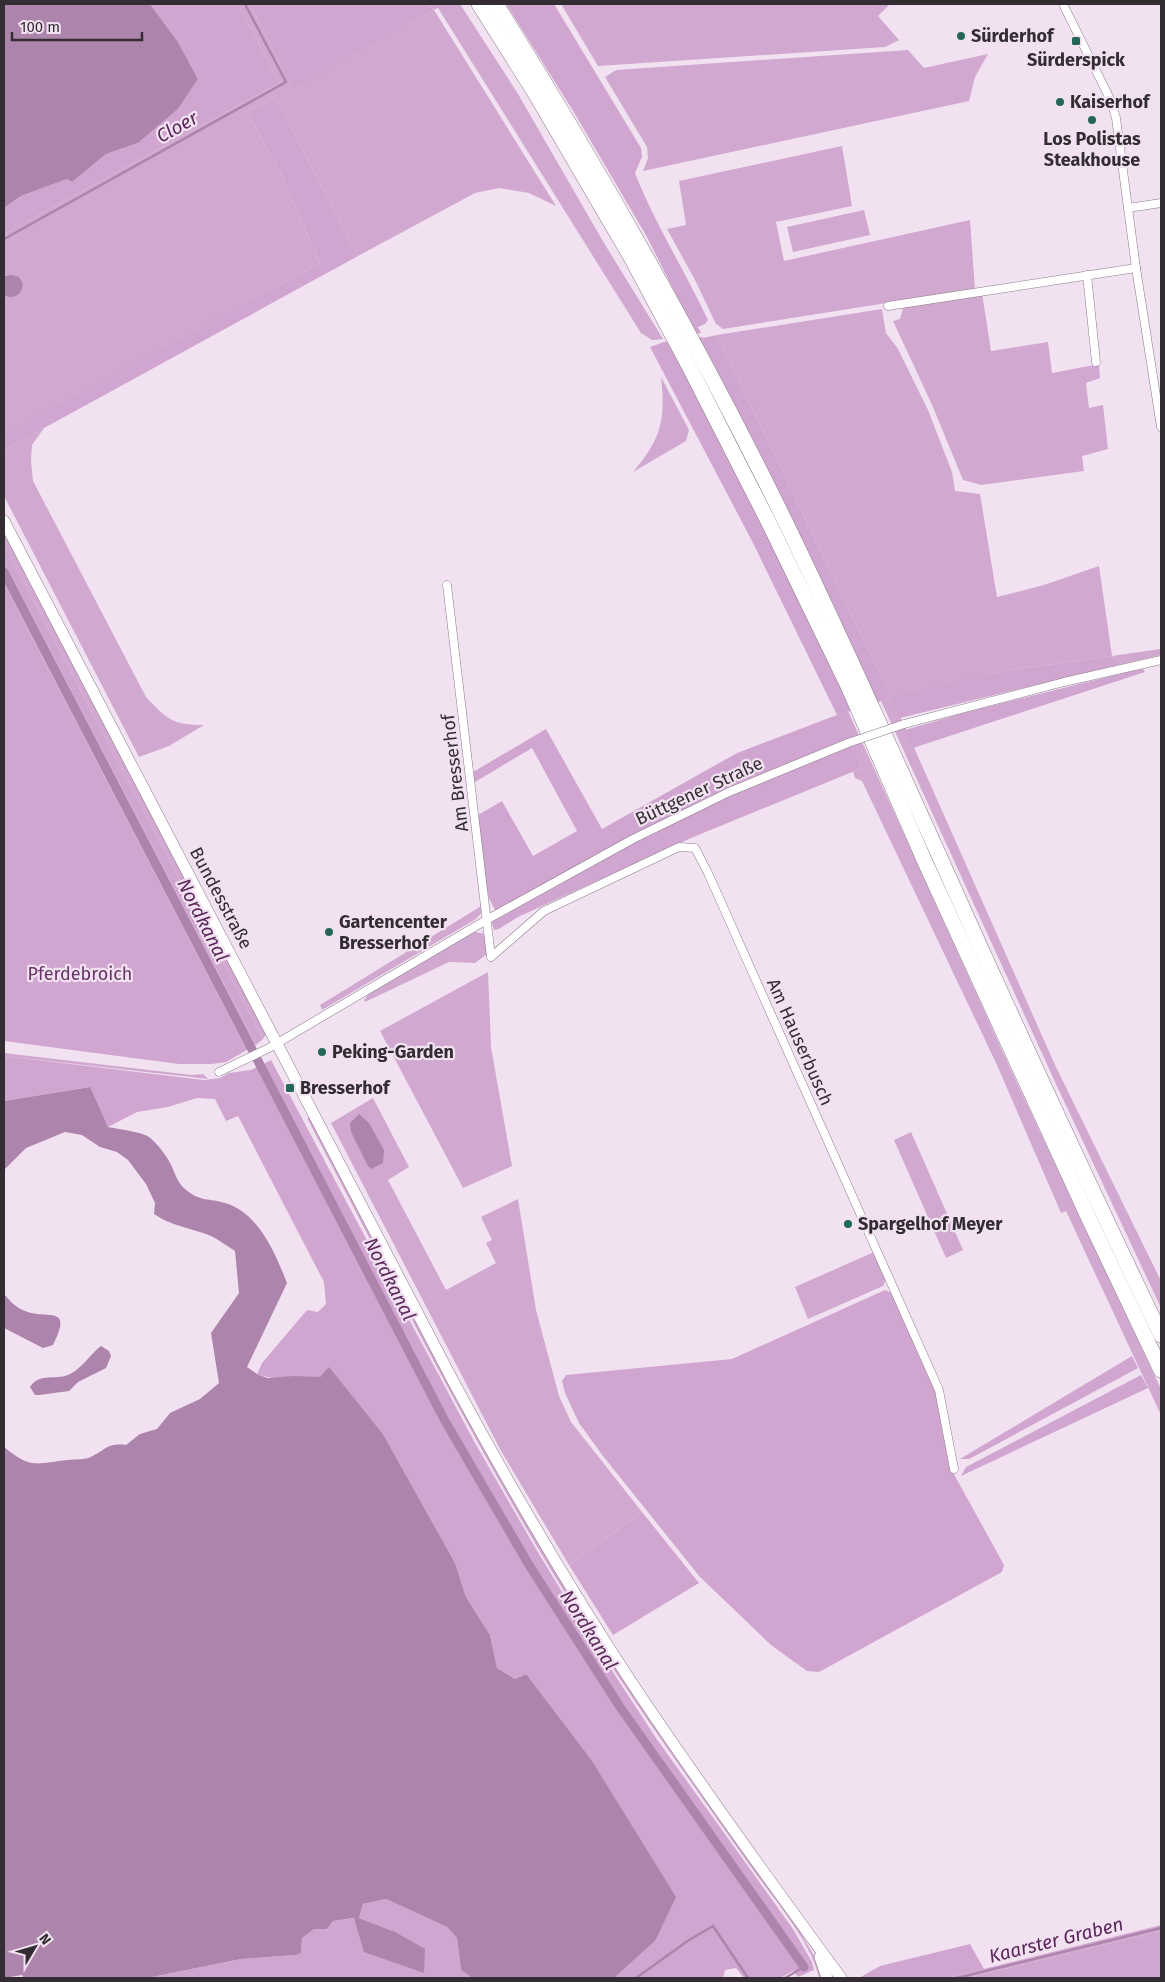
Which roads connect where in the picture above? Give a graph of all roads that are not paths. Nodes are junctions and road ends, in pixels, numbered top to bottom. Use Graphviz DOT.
graph roads {
  1 [pos="469,4"];
  2 [pos="479,4"];
  3 [pos="496,4"];
  4 [pos="1063,4"];
  5 [pos="496,32"];
  6 [pos="1161,203"];
  7 [pos="1128,208"];
  8 [pos="1136,268"];
  9 [pos="1087,275"];
  10 [pos="888,306"];
  11 [pos="671,318"];
  12 [pos="1096,362"];
  13 [pos="696,364"];
  14 [pos="1161,427"];
  15 [pos="4,521"];
  16 [pos="447,585"];
  17 [pos="1161,660"];
  18 [pos="488,919"];
  19 [pos="491,956"];
  20 [pos="281,1040"];
  21 [pos="220,1072"];
  22 [pos="1161,1335"];
  23 [pos="1161,1370"];
  24 [pos="954,1469"];
  25 [pos="813,1939"];
  26 [pos="827,1978"];
  27 [pos="841,1978"];
  1 -- 5 [label="highway"];
  2 -- 5 [label="highway"];
  3 -- 11 [label="highway"];
  4 -- 7 [label="street"];
  5 -- 11 [label="highway"];
  6 -- 7 [label="street"];
  7 -- 8 [label="street"];
  8 -- 9 [label="street"];
  8 -- 14 [label="street"];
  9 -- 10 [label="street"];
  9 -- 12 [label="street"];
  11 -- 13 [label="highway"];
  13 -- 22 [label="highway"];
  13 -- 23 [label="highway"];
  15 -- 20 [label="main road, Bundesstraße"];
  16 -- 18 [label="street, Am Bresserhof"];
  17 -- 18 [label="street, Büttgener Straße, bridge"];
  18 -- 19 [label="street, Am Bresserhof"];
  18 -- 20 [label="street, Büttgener Straße"];
  19 -- 24 [label="street, Am Hauserbusch"];
  20 -- 21 [label="street, Büttgener Straße"];
  20 -- 25 [label="main road, Bundesstraße"];
  25 -- 26 [label="main road"];
  25 -- 27 [label="main road, Bundesstraße"];
}
